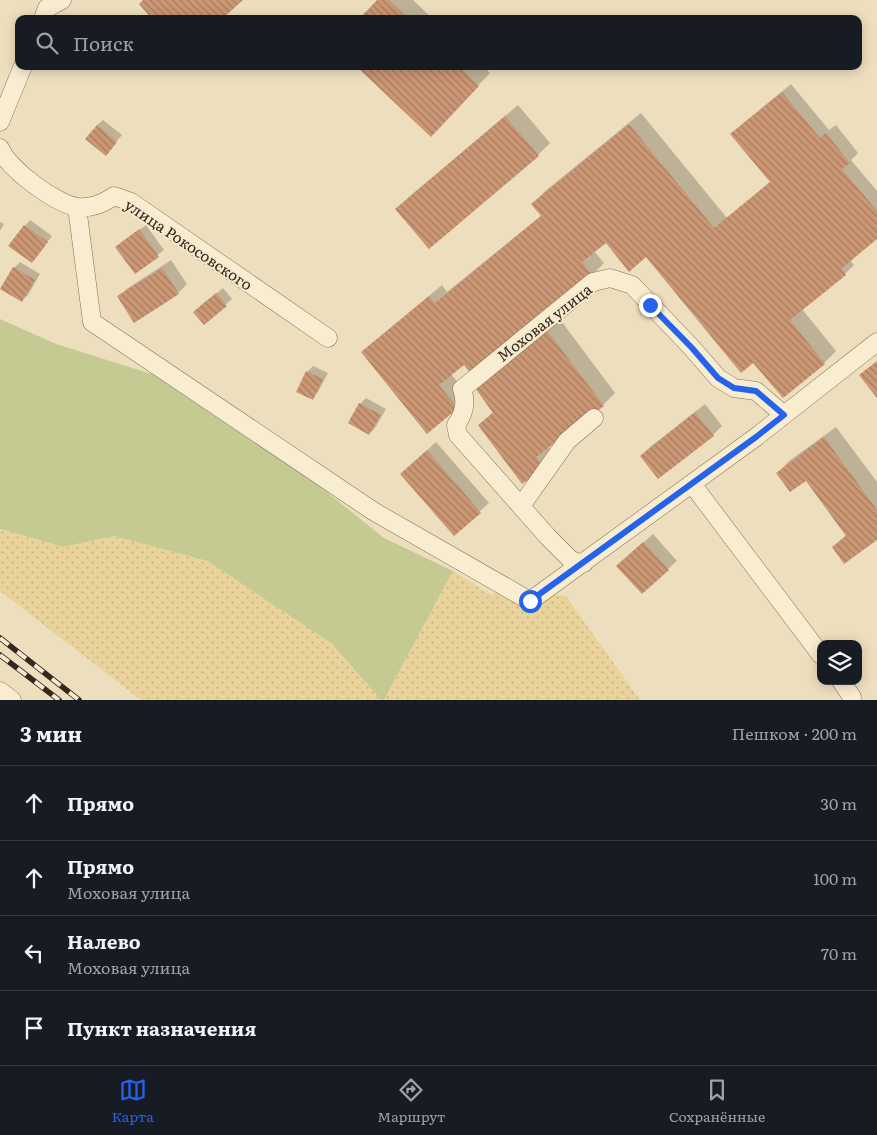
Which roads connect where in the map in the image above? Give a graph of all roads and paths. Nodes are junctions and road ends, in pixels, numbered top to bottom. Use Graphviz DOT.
graph roads {
  1 [pos="21,70"];
  2 [pos="0,122"];
  3 [pos="0,148"];
  4 [pos="77,207"];
  5 [pos="328,338"];
  6 [pos="877,342"];
  7 [pos="784,415"];
  8 [pos="594,418"];
  9 [pos="692,484"];
  10 [pos="521,506"];
  11 [pos="584,563"];
  12 [pos="817,650"];
  13 [pos="844,685"];
  14 [pos="0,691"];
  15 [pos="852,697"];
  16 [pos="12,700"];
  1 -- 2 [label="street"];
  3 -- 4 [label="street, улица Рокосовского"];
  4 -- 5 [label="street, улица Рокосовского"];
  4 -- 11 [label="street"];
  6 -- 7 [label="street"];
  7 -- 9 [label="street"];
  7 -- 10 [label="street, Моховая улица"];
  8 -- 10 [label="street"];
  9 -- 11 [label="street"];
  9 -- 12 [label="street"];
  10 -- 11 [label="street"];
  13 -- 15 [label="street"];
  14 -- 16 [label="street"];
}
